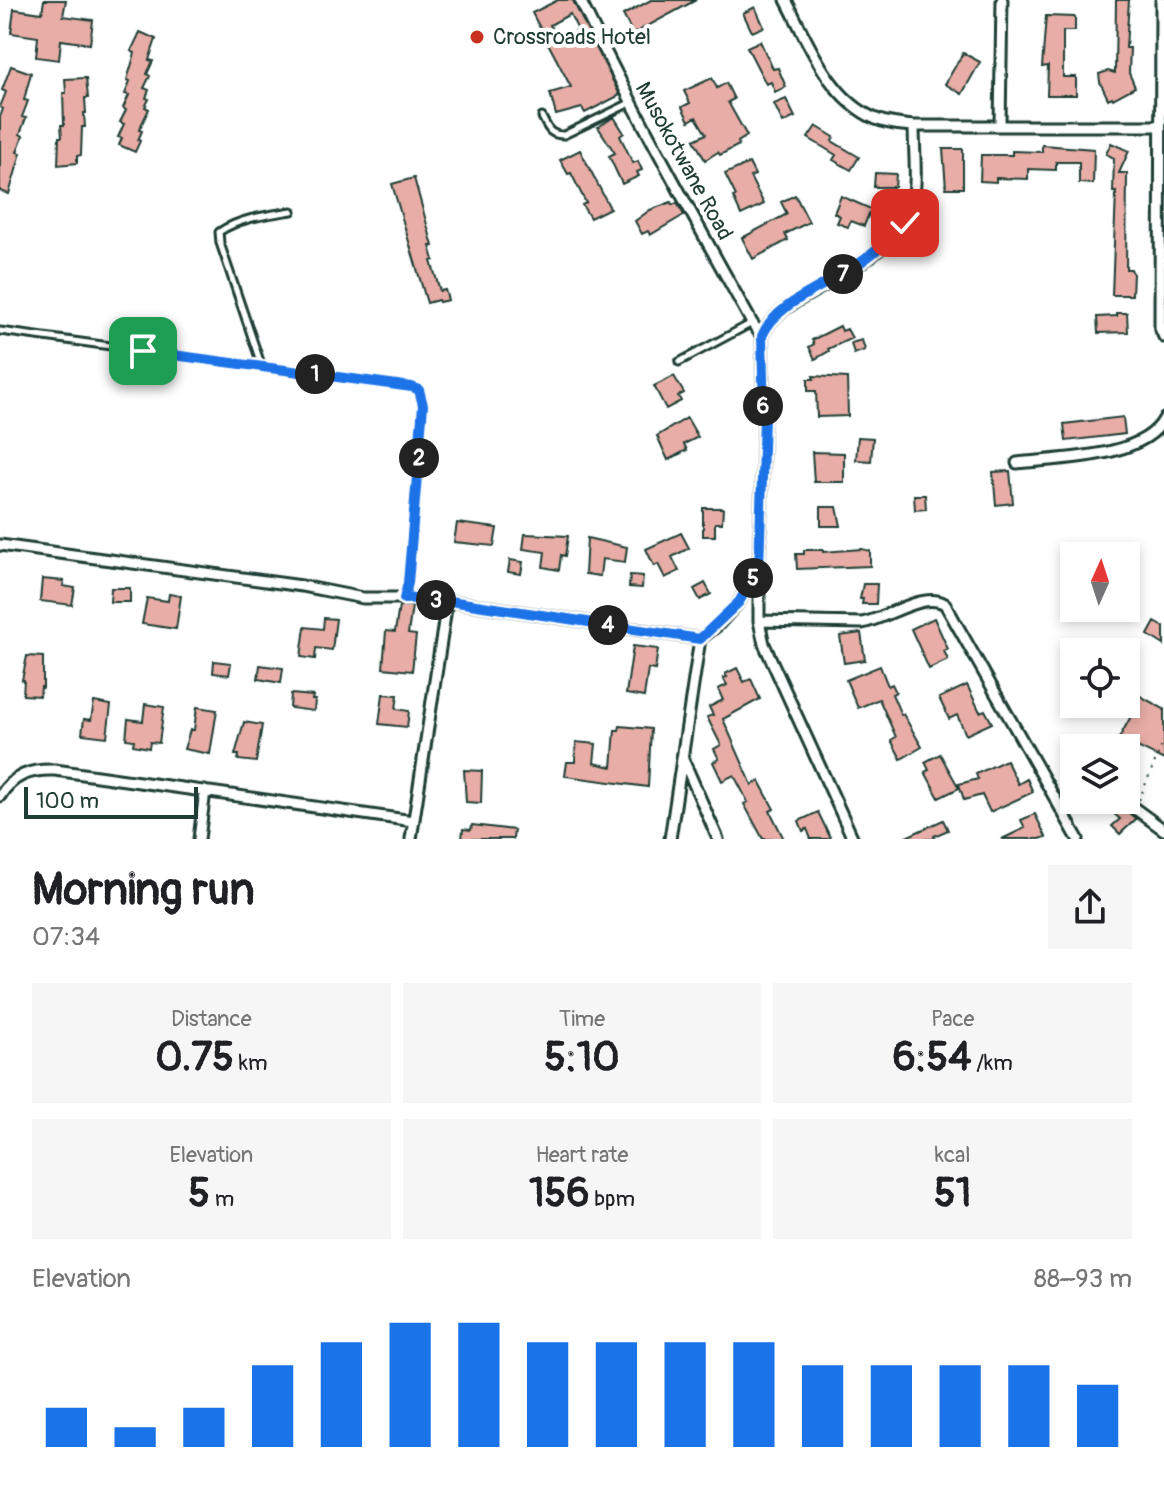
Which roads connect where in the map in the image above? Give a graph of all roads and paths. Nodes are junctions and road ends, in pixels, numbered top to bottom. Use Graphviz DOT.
graph roads {
  1 [pos="580,0"];
  2 [pos="786,0"];
  3 [pos="1002,0"];
  4 [pos="1161,0"];
  5 [pos="630,103"];
  6 [pos="542,117"];
  7 [pos="1000,124"];
  8 [pos="914,126"];
  9 [pos="1160,126"];
  10 [pos="292,211"];
  11 [pos="752,323"];
  12 [pos="0,331"];
  13 [pos="1163,331"];
  14 [pos="762,336"];
  15 [pos="679,362"];
  16 [pos="262,367"];
  17 [pos="1164,419"];
  18 [pos="1017,463"];
  19 [pos="0,545"];
  20 [pos="759,568"];
  21 [pos="404,599"];
  22 [pos="447,602"];
  23 [pos="759,621"];
  24 [pos="700,639"];
  25 [pos="1164,740"];
  26 [pos="683,759"];
  27 [pos="205,791"];
  28 [pos="1140,794"];
  29 [pos="0,796"];
  30 [pos="1140,812"];
  31 [pos="413,821"];
  32 [pos="1164,830"];
  33 [pos="199,839"];
  34 [pos="411,839"];
  35 [pos="670,839"];
  36 [pos="718,839"];
  37 [pos="853,839"];
  38 [pos="1078,839"];
  1 -- 5 [label="street, Musokotwane Road"];
  2 -- 8 [label="street"];
  3 -- 7 [label="street"];
  4 -- 9 [label="street"];
  5 -- 6 [label="lane"];
  5 -- 11 [label="street, Musokotwane Road"];
  7 -- 8 [label="street"];
  7 -- 9 [label="street"];
  8 -- 14 [label="street"];
  9 -- 13 [label="street"];
  10 -- 16 [label="lane"];
  11 -- 14 [label="street, Musokotwane Road"];
  11 -- 15 [label="lane"];
  12 -- 16 [label="lane"];
  14 -- 20 [label="street"];
  16 -- 21 [label="lane"];
  17 -- 18 [label="street"];
  19 -- 21 [label="street"];
  20 -- 23 [label="street"];
  20 -- 24 [label="street"];
  21 -- 22 [label="street"];
  22 -- 24 [label="street"];
  22 -- 31 [label="street"];
  23 -- 37 [label="street"];
  23 -- 38 [label="street"];
  24 -- 26 [label="street"];
  25 -- 28 [label="path"];
  26 -- 35 [label="street"];
  26 -- 36 [label="street"];
  27 -- 29 [label="street"];
  27 -- 31 [label="street"];
  27 -- 33 [label="street"];
  30 -- 32 [label="street"];
  31 -- 34 [label="street"];
}
